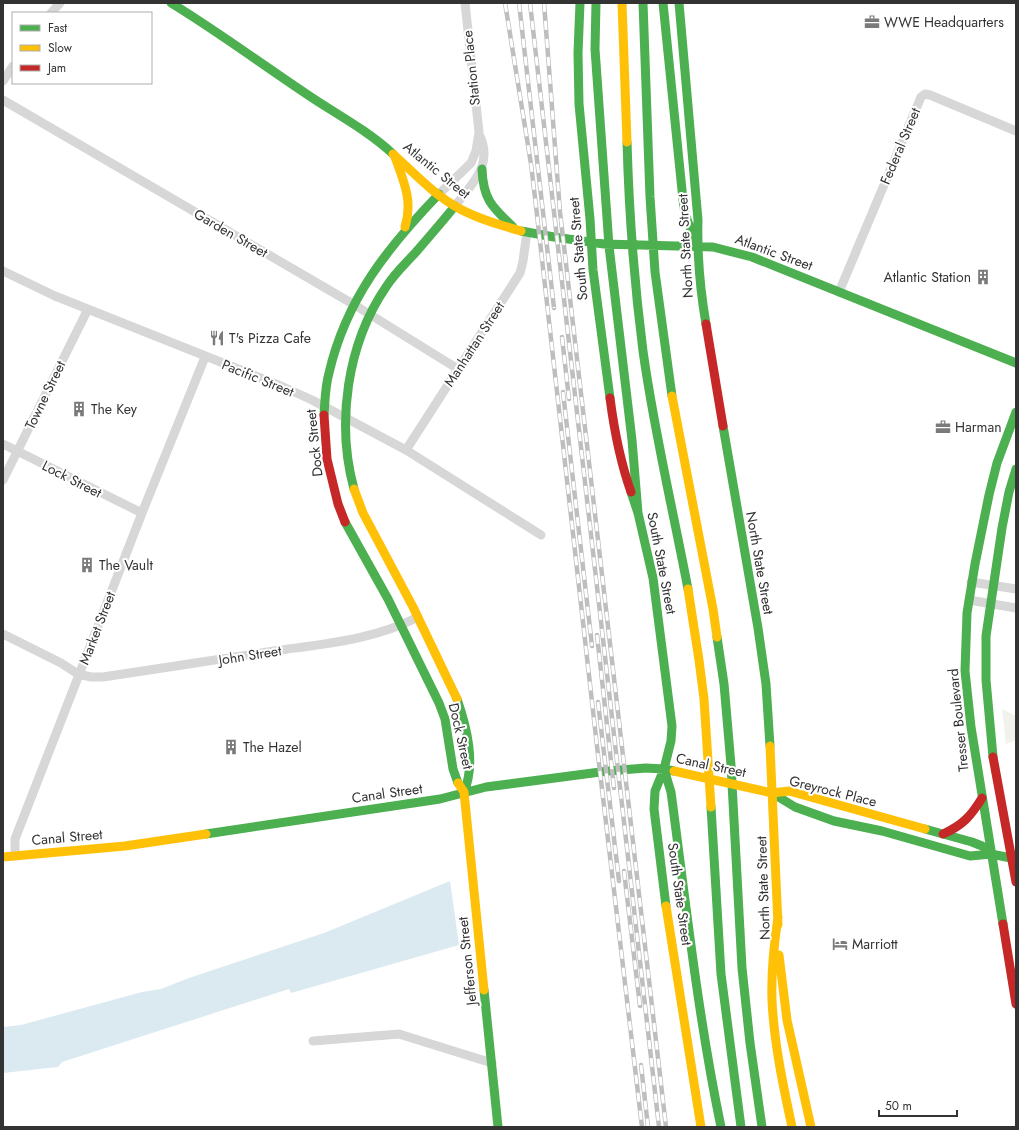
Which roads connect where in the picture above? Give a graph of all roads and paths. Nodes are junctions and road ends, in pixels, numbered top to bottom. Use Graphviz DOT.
graph roads {
  1 [pos="60,3"];
  2 [pos="170,3"];
  3 [pos="465,3"];
  4 [pos="580,3"];
  5 [pos="596,3"];
  6 [pos="643,3"];
  7 [pos="664,3"];
  8 [pos="679,4"];
  9 [pos="622,7"];
  10 [pos="51,12"];
  11 [pos="12,68"];
  12 [pos="3,81"];
  13 [pos="3,100"];
  14 [pos="479,132"];
  15 [pos="1016,132"];
  16 [pos="394,154"];
  17 [pos="482,169"];
  18 [pos="439,194"];
  19 [pos="455,206"];
  20 [pos="515,229"];
  21 [pos="403,232"];
  22 [pos="527,232"];
  23 [pos="591,243"];
  24 [pos="697,246"];
  25 [pos="3,271"];
  26 [pos="839,292"];
  27 [pos="353,304"];
  28 [pos="88,309"];
  29 [pos="370,315"];
  30 [pos="205,356"];
  31 [pos="1016,363"];
  32 [pos="458,369"];
  33 [pos="323,407"];
  34 [pos="1016,412"];
  35 [pos="346,419"];
  36 [pos="3,444"];
  37 [pos="406,450"];
  38 [pos="18,451"];
  39 [pos="1016,469"];
  40 [pos="3,480"];
  41 [pos="142,513"];
  42 [pos="638,513"];
  43 [pos="541,535"];
  44 [pos="971,582"];
  45 [pos="993,585"];
  46 [pos="1016,588"];
  47 [pos="969,600"];
  48 [pos="990,603"];
  49 [pos="1016,608"];
  50 [pos="418,617"];
  51 [pos="401,626"];
  52 [pos="3,634"];
  53 [pos="78,674"];
  54 [pos="664,769"];
  55 [pos="464,792"];
  56 [pos="772,793"];
  57 [pos="982,798"];
  58 [pos="943,834"];
  59 [pos="990,854"];
  60 [pos="15,856"];
  61 [pos="3,857"];
  62 [pos="1014,859"];
  63 [pos="1016,882"];
  64 [pos="778,917"];
  65 [pos="1016,1004"];
  66 [pos="313,1041"];
  67 [pos="492,1062"];
  68 [pos="498,1127"];
  69 [pos="701,1127"];
  70 [pos="721,1127"];
  71 [pos="741,1127"];
  72 [pos="762,1127"];
  73 [pos="792,1127"];
  74 [pos="810,1127"];
  1 -- 10 [label="street"];
  2 -- 16 [label="main road, Atlantic Street"];
  3 -- 14 [label="street, Station Place"];
  4 -- 23 [label="main road, South State Street"];
  5 -- 42 [label="main road"];
  6 -- 72 [label="main road"];
  7 -- 8 [label="street"];
  7 -- 24 [label="main road"];
  8 -- 24 [label="main road, North State Street"];
  9 -- 71 [label="main road"];
  11 -- 12 [label="street"];
  13 -- 27 [label="street, Garden Street"];
  14 -- 17 [label="street, Station Place"];
  14 -- 18 [label="street, Station Place"];
  15 -- 26 [label="street, Federal Street"];
  16 -- 18 [label="main road, Atlantic Street"];
  16 -- 21 [label="main road"];
  17 -- 19 [label="street, Station Place"];
  17 -- 20 [label="main road"];
  18 -- 19 [label="main road, Atlantic Street"];
  18 -- 21 [label="main road, Dock Street"];
  19 -- 20 [label="main road, Atlantic Street"];
  19 -- 29 [label="main road, Dock Street"];
  20 -- 22 [label="main road, Atlantic Street"];
  21 -- 27 [label="main road, Dock Street"];
  22 -- 23 [label="main road, Atlantic Street"];
  22 -- 32 [label="street, Manhattan Street"];
  23 -- 24 [label="main road, Atlantic Street"];
  23 -- 42 [label="main road, South State Street"];
  24 -- 26 [label="main road, Atlantic Street"];
  24 -- 56 [label="main road, North State Street"];
  25 -- 28 [label="street, Pacific Street"];
  26 -- 31 [label="main road, Atlantic Street"];
  27 -- 29 [label="street, Garden Street"];
  27 -- 33 [label="main road, Dock Street"];
  28 -- 30 [label="street, Pacific Street"];
  28 -- 38 [label="street, Towne Street"];
  29 -- 32 [label="street, Garden Street"];
  29 -- 35 [label="main road, Dock Street"];
  30 -- 33 [label="street, Pacific Street"];
  30 -- 41 [label="street, Market Street"];
  32 -- 37 [label="street, Manhattan Street"];
  33 -- 35 [label="street, Pacific Street"];
  33 -- 51 [label="main road, Dock Street"];
  34 -- 44 [label="main road, Tresser Boulevard"];
  35 -- 37 [label="street, Pacific Street"];
  35 -- 50 [label="main road, Dock Street"];
  36 -- 38 [label="street, Lock Street"];
  37 -- 43 [label="street, Pacific Street"];
  38 -- 40 [label="street, Towne Street"];
  38 -- 41 [label="street, Lock Street"];
  39 -- 45 [label="main road"];
  41 -- 53 [label="street, Market Street"];
  42 -- 54 [label="main road, South State Street"];
  44 -- 45 [label="street"];
  44 -- 47 [label="main road, Tresser Boulevard"];
  45 -- 46 [label="street"];
  45 -- 48 [label="main road"];
  47 -- 48 [label="street"];
  47 -- 57 [label="main road, Tresser Boulevard"];
  48 -- 49 [label="street"];
  48 -- 62 [label="main road"];
  50 -- 51 [label="street, John Street"];
  50 -- 55 [label="main road, Dock Street"];
  51 -- 53 [label="street, John Street"];
  51 -- 55 [label="main road, Dock Street"];
  52 -- 53 [label="street"];
  53 -- 60 [label="street, Market Street"];
  54 -- 55 [label="main road, Canal Street"];
  54 -- 56 [label="main road, Canal Street"];
  54 -- 69 [label="main road, South State Street"];
  54 -- 70 [label="main road"];
  55 -- 60 [label="main road, Canal Street"];
  55 -- 67 [label="main road, Jefferson Street"];
  56 -- 58 [label="main road, Greyrock Place"];
  56 -- 59 [label="main road, Greyrock Place"];
  56 -- 64 [label="main road, North State Street"];
  57 -- 58 [label="main road"];
  57 -- 59 [label="main road, Tresser Boulevard"];
  58 -- 59 [label="main road, Greyrock Place"];
  59 -- 62 [label="main road, Greyrock Place"];
  59 -- 65 [label="main road, Tresser Boulevard"];
  60 -- 61 [label="main road, Canal Street"];
  62 -- 63 [label="main road"];
  64 -- 73 [label="main road"];
  64 -- 74 [label="main road, North State Street"];
  66 -- 67 [label="street"];
  67 -- 68 [label="main road, Jefferson Street"];
}
